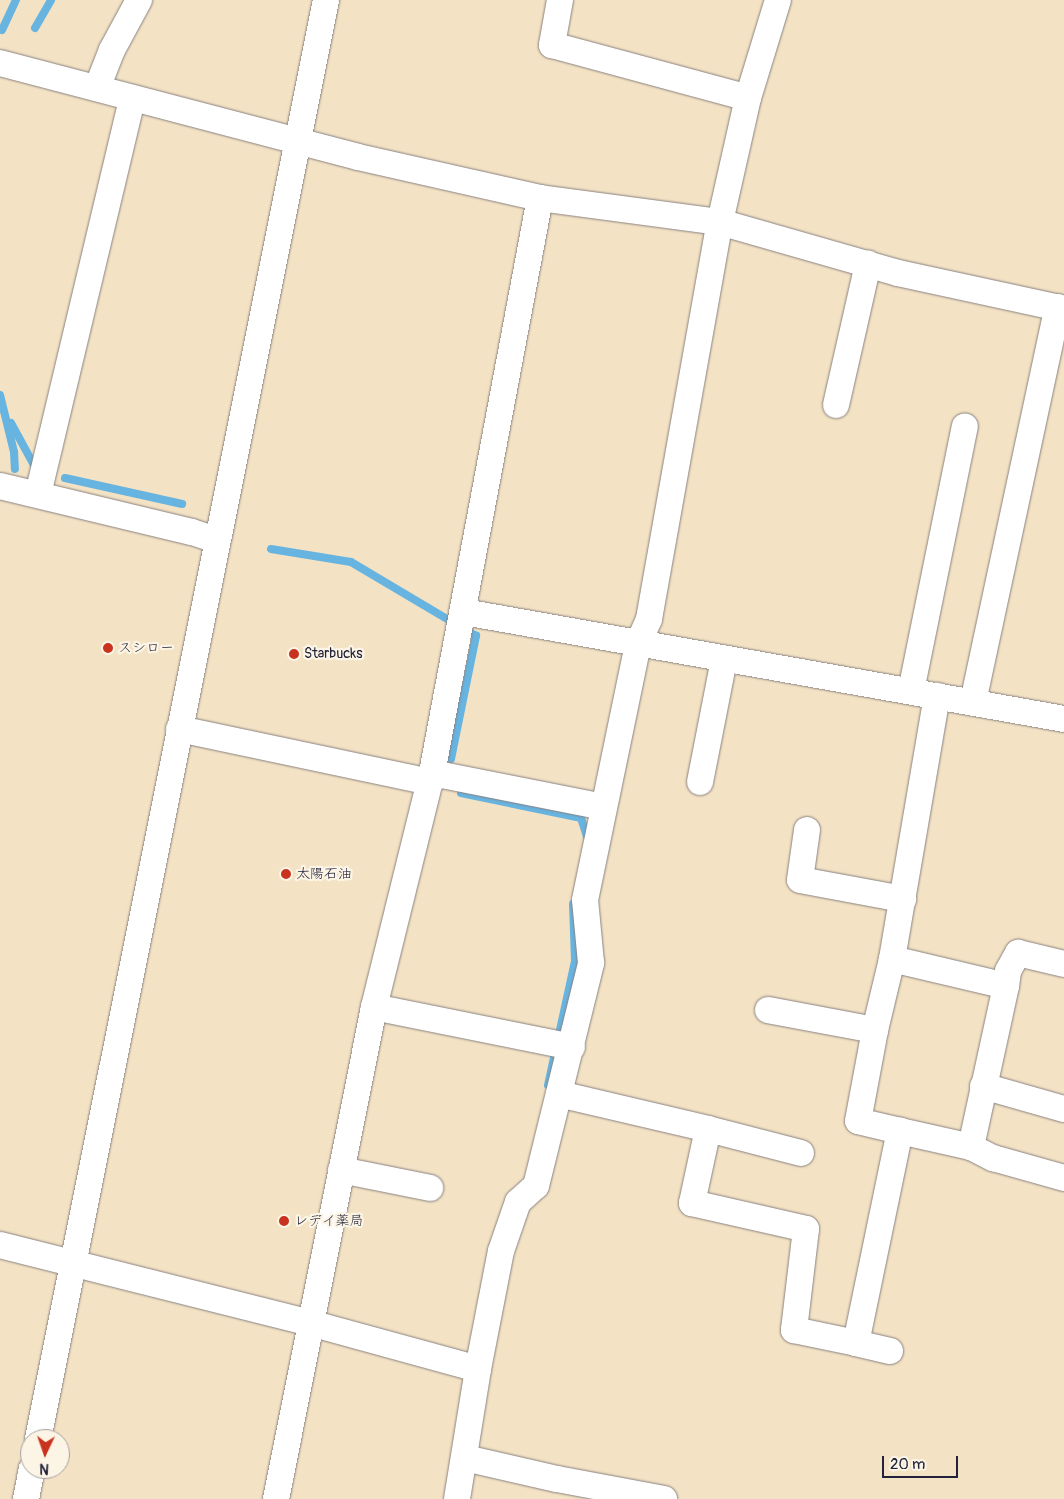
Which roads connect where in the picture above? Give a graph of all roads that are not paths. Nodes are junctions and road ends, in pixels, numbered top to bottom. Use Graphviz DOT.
graph roads {
  1 [pos="138,0"];
  2 [pos="326,0"];
  3 [pos="560,0"];
  4 [pos="778,0"];
  5 [pos="0,63"];
  6 [pos="97,88"];
  7 [pos="132,98"];
  8 [pos="748,98"];
  9 [pos="298,142"];
  10 [pos="540,198"];
  11 [pos="720,222"];
  12 [pos="868,264"];
  13 [pos="1061,308"];
  14 [pos="836,405"];
  15 [pos="965,426"];
  16 [pos="0,486"];
  17 [pos="38,494"];
  18 [pos="217,540"];
  19 [pos="464,612"];
  20 [pos="638,644"];
  21 [pos="724,660"];
  22 [pos="912,691"];
  23 [pos="937,696"];
  24 [pos="973,702"];
  25 [pos="1064,719"];
  26 [pos="178,729"];
  27 [pos="431,778"];
  28 [pos="700,782"];
  29 [pos="604,807"];
  30 [pos="807,830"];
  31 [pos="903,899"];
  32 [pos="892,959"];
  33 [pos="1064,964"];
  34 [pos="1006,986"];
  35 [pos="374,1007"];
  36 [pos="768,1010"];
  37 [pos="875,1030"];
  38 [pos="560,1045"];
  39 [pos="983,1086"];
  40 [pos="559,1094"];
  41 [pos="1064,1109"];
  42 [pos="708,1129"];
  43 [pos="900,1131"];
  44 [pos="971,1148"];
  45 [pos="801,1153"];
  46 [pos="341,1170"];
  47 [pos="1064,1178"];
  48 [pos="430,1188"];
  49 [pos="0,1245"];
  50 [pos="72,1264"];
  51 [pos="310,1323"];
  52 [pos="856,1343"];
  53 [pos="890,1351"];
  54 [pos="478,1369"];
  55 [pos="40,1429"];
  56 [pos="465,1458"];
  57 [pos="30,1479"];
  58 [pos="26,1499"];
  59 [pos="276,1499"];
  60 [pos="457,1499"];
  61 [pos="664,1499"];
  1 -- 6 [label="street"];
  2 -- 9 [label="street"];
  3 -- 8 [label="street"];
  4 -- 8 [label="street"];
  5 -- 6 [label="street"];
  6 -- 7 [label="street"];
  7 -- 9 [label="street"];
  7 -- 17 [label="street"];
  8 -- 11 [label="street"];
  9 -- 10 [label="street"];
  9 -- 18 [label="street"];
  10 -- 11 [label="street"];
  10 -- 19 [label="street"];
  11 -- 12 [label="street"];
  11 -- 20 [label="street"];
  12 -- 13 [label="street"];
  12 -- 14 [label="street"];
  13 -- 24 [label="street"];
  15 -- 22 [label="street"];
  16 -- 17 [label="street"];
  17 -- 18 [label="street"];
  18 -- 26 [label="street"];
  19 -- 20 [label="street"];
  19 -- 27 [label="street"];
  20 -- 21 [label="street"];
  20 -- 29 [label="street"];
  21 -- 22 [label="street"];
  21 -- 28 [label="street"];
  22 -- 23 [label="street"];
  23 -- 24 [label="street"];
  23 -- 31 [label="street"];
  24 -- 25 [label="street"];
  26 -- 27 [label="street"];
  26 -- 50 [label="street"];
  27 -- 29 [label="street"];
  27 -- 35 [label="street"];
  29 -- 38 [label="street"];
  30 -- 31 [label="street"];
  31 -- 32 [label="street"];
  32 -- 34 [label="street"];
  32 -- 37 [label="street"];
  33 -- 34 [label="street"];
  34 -- 39 [label="street"];
  35 -- 38 [label="street"];
  35 -- 46 [label="street"];
  36 -- 37 [label="street"];
  37 -- 43 [label="street"];
  38 -- 40 [label="street"];
  39 -- 41 [label="street"];
  39 -- 44 [label="street"];
  40 -- 42 [label="street"];
  40 -- 54 [label="street"];
  42 -- 45 [label="street"];
  42 -- 52 [label="street"];
  43 -- 44 [label="street"];
  43 -- 52 [label="street"];
  44 -- 47 [label="street"];
  46 -- 48 [label="street"];
  46 -- 51 [label="street"];
  49 -- 50 [label="street"];
  50 -- 51 [label="street"];
  50 -- 55 [label="street"];
  51 -- 54 [label="street"];
  51 -- 59 [label="street"];
  52 -- 53 [label="street"];
  54 -- 56 [label="street"];
  56 -- 60 [label="street"];
  56 -- 61 [label="street"];
  57 -- 58 [label="street"];
}
